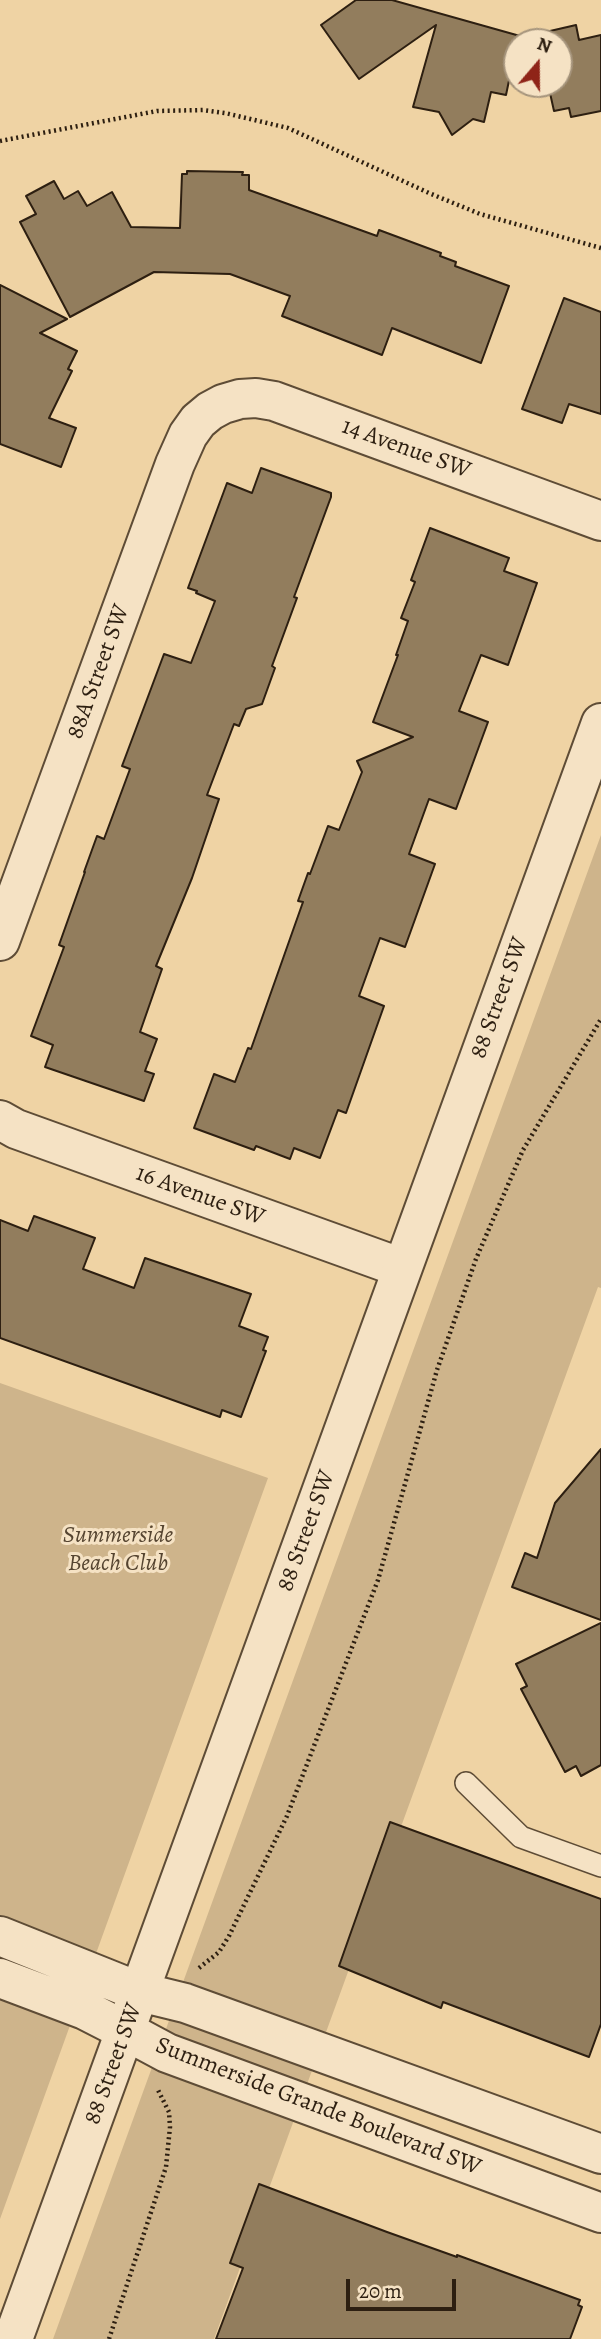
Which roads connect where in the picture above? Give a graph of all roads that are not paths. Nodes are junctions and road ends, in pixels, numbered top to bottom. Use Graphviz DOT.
graph roads {
  1 [pos="210,411"];
  2 [pos="601,521"];
  3 [pos="601,723"];
  4 [pos="0,941"];
  5 [pos="0,1120"];
  6 [pos="402,1268"];
  7 [pos="466,1783"];
  8 [pos="601,1866"];
  9 [pos="0,1936"];
  10 [pos="0,1979"];
  11 [pos="140,1992"];
  12 [pos="126,2031"];
  13 [pos="601,2154"];
  14 [pos="601,2213"];
  15 [pos="13,2339"];
  1 -- 2 [label="street, 14 Avenue SW"];
  1 -- 4 [label="street, 88A Street SW"];
  3 -- 6 [label="street, 88 Street SW"];
  5 -- 6 [label="street, 16 Avenue SW"];
  6 -- 11 [label="street, 88 Street SW"];
  7 -- 8 [label="lane"];
  9 -- 11 [label="street, Summerside Grande Boulevard SW"];
  10 -- 12 [label="street, Summerside Grande Boulevard SW"];
  11 -- 12 [label="street, 88 Street SW"];
  11 -- 13 [label="street, Summerside Grande Boulevard SW"];
  12 -- 14 [label="street, Summerside Grande Boulevard SW"];
  12 -- 15 [label="street, 88 Street SW"];
}
